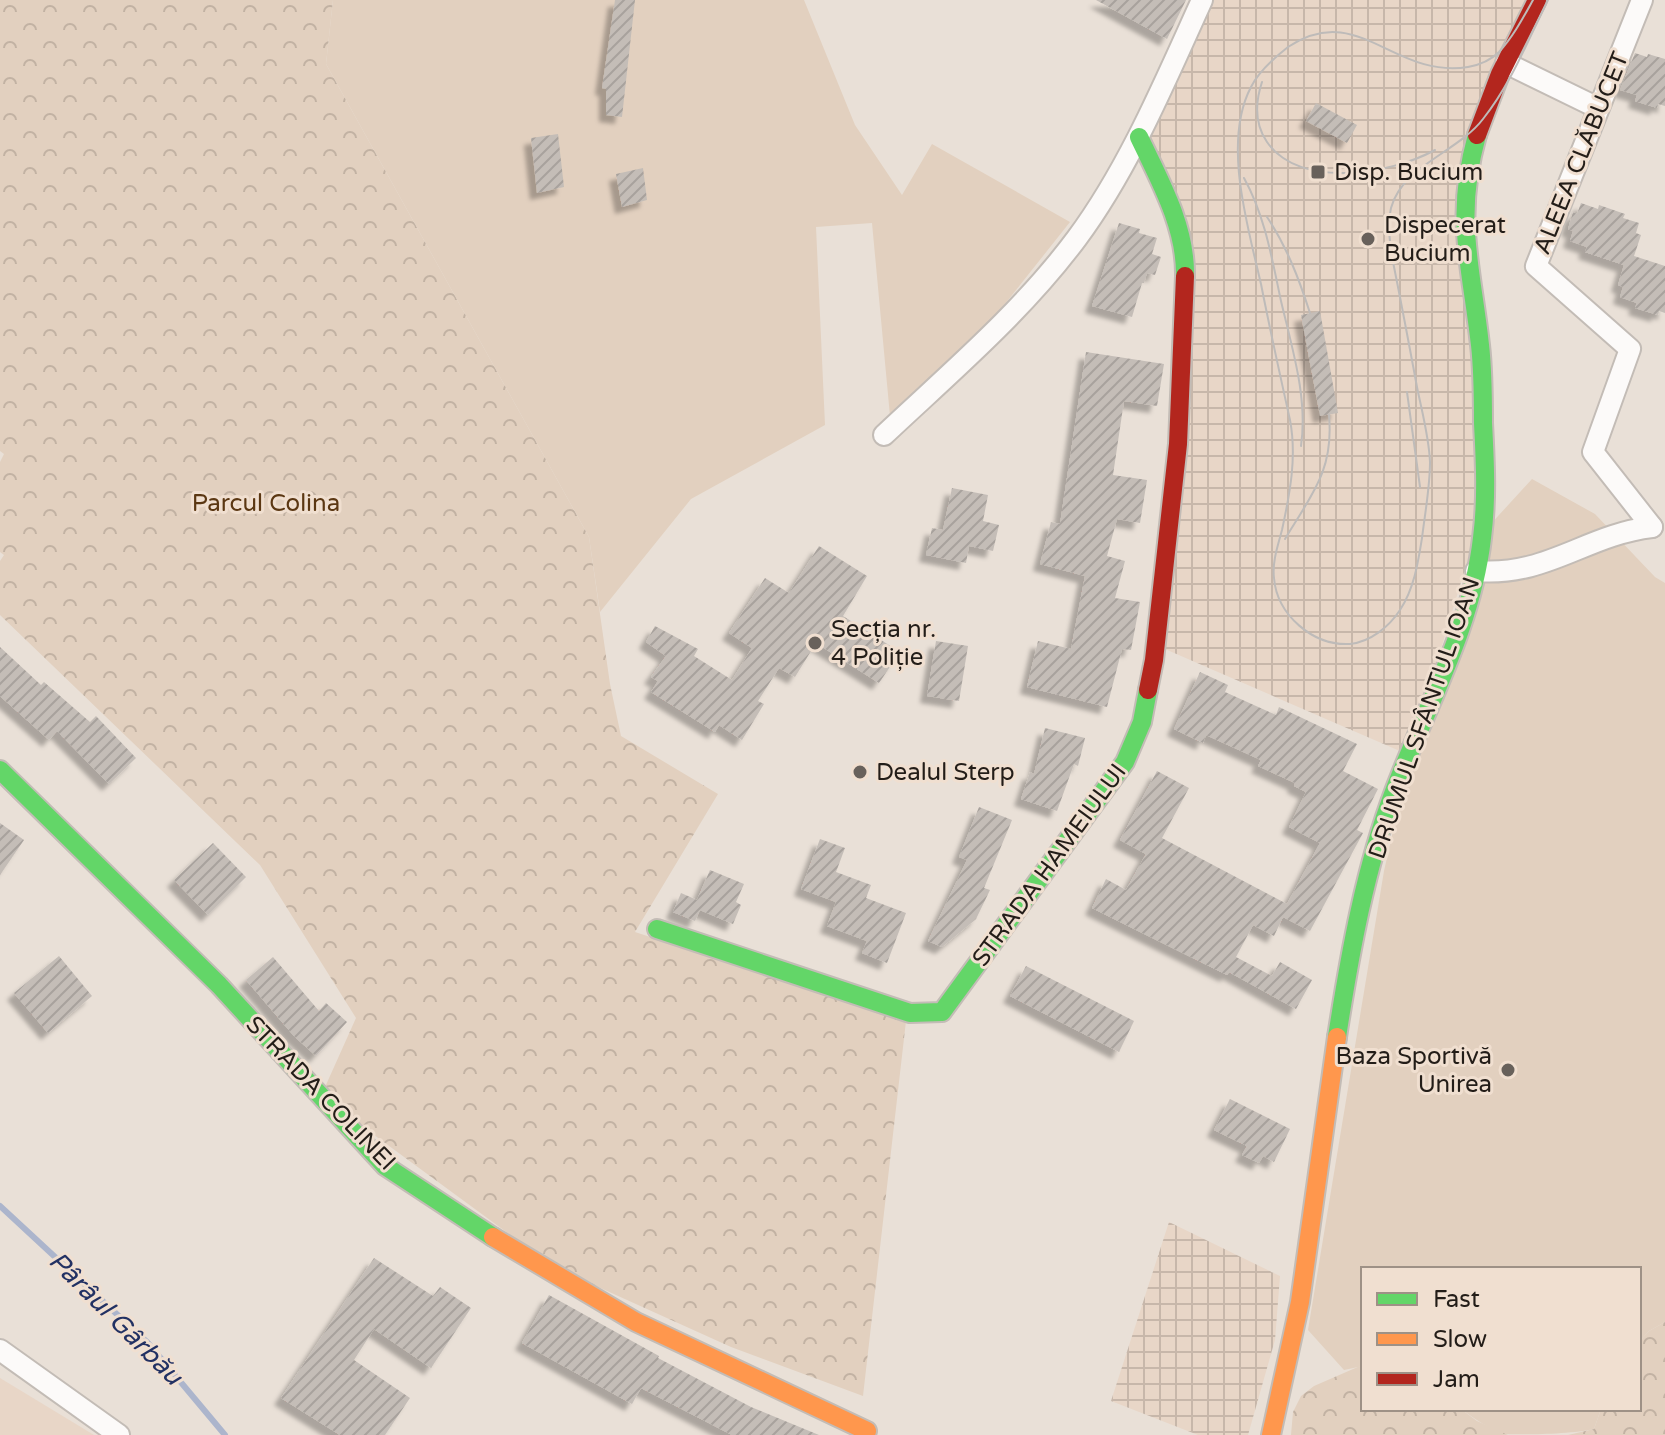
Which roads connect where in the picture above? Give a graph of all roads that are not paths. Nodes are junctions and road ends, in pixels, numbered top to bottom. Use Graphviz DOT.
graph roads {
  1 [pos="1202,0"];
  2 [pos="1642,0"];
  3 [pos="1535,2"];
  4 [pos="1506,63"];
  5 [pos="1598,108"];
  6 [pos="1139,137"];
  7 [pos="884,435"];
  8 [pos="1476,571"];
  9 [pos="0,770"];
  10 [pos="657,929"];
  11 [pos="0,1350"];
  12 [pos="867,1431"];
  13 [pos="119,1435"];
  14 [pos="1271,1435"];
  1 -- 6 [label="street"];
  2 -- 5 [label="street, ALEEA CLĂBUCET"];
  3 -- 4 [label="street, DRUMUL SFÂNTUL IOAN"];
  4 -- 5 [label="street"];
  4 -- 8 [label="street, DRUMUL SFÂNTUL IOAN"];
  5 -- 8 [label="street, ALEEA CLĂBUCET"];
  6 -- 7 [label="street"];
  6 -- 10 [label="street, STRADA HAMEIULUI"];
  8 -- 14 [label="street, DRUMUL SFÂNTUL IOAN"];
  9 -- 12 [label="street, STRADA COLINEI"];
  11 -- 13 [label="street"];
}
